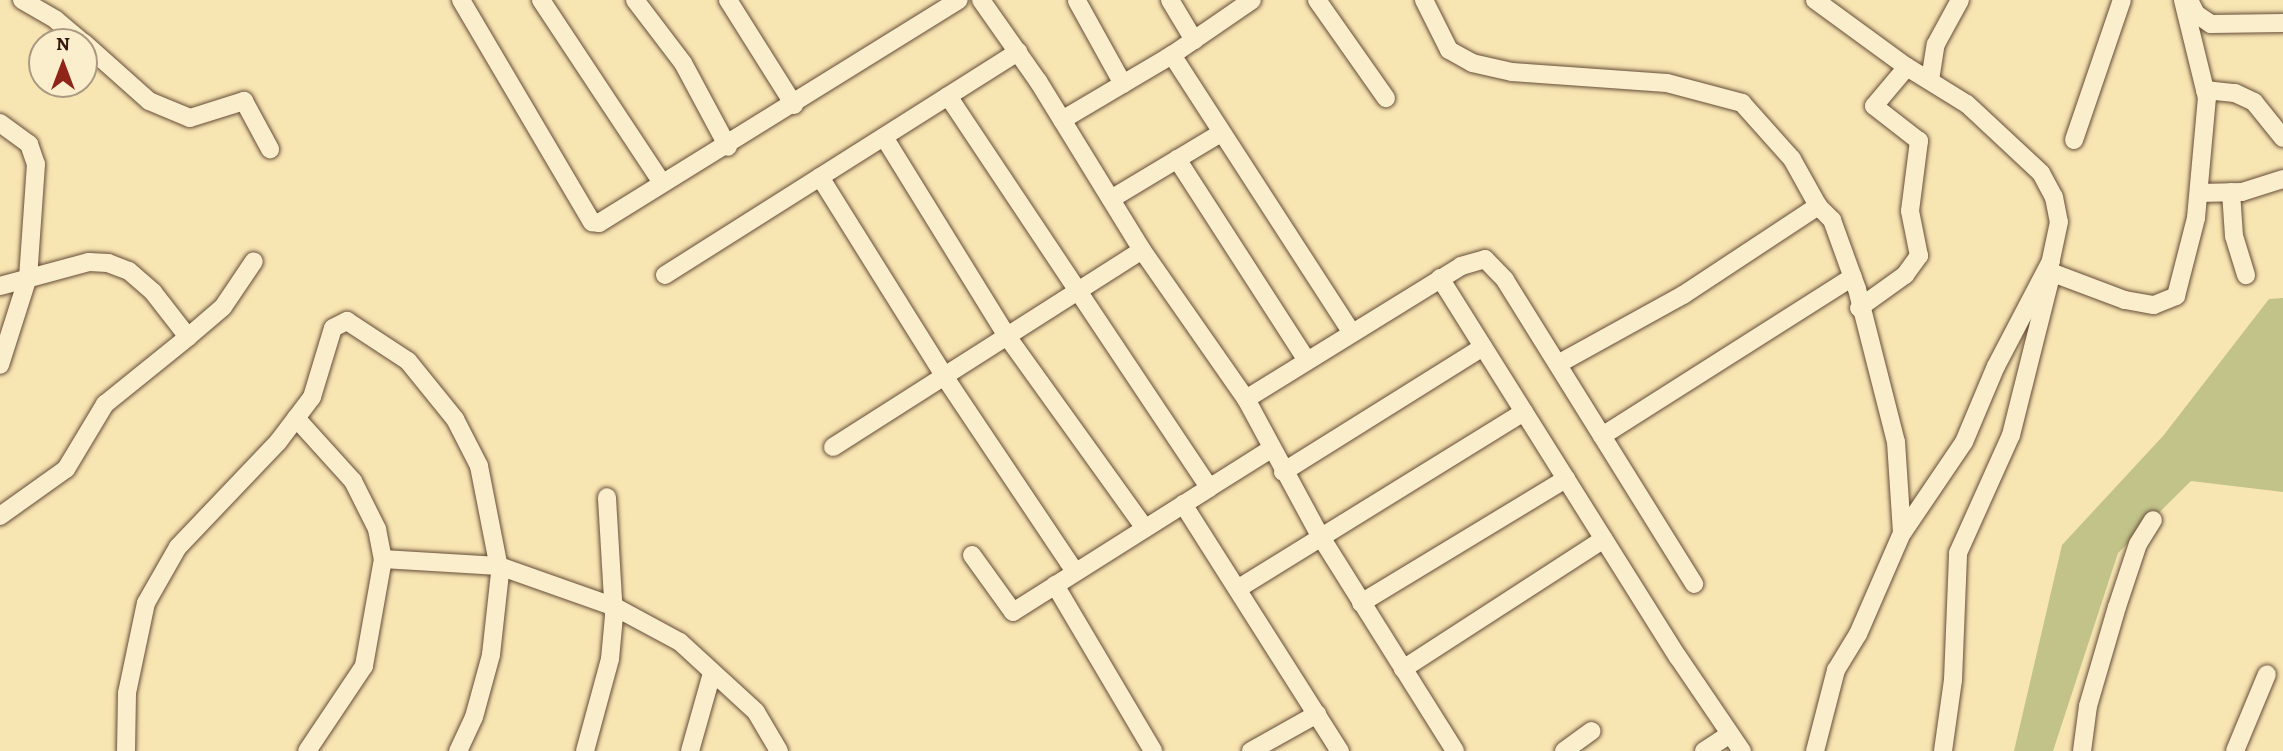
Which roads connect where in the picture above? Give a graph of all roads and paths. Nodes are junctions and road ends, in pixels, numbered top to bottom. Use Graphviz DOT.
graph roads {
  1 [pos="22,0"];
  2 [pos="461,0"];
  3 [pos="541,0"];
  4 [pos="635,0"];
  5 [pos="728,0"];
  6 [pos="958,0"];
  7 [pos="981,0"];
  8 [pos="1170,0"];
  9 [pos="1252,0"];
  10 [pos="1317,0"];
  11 [pos="1424,0"];
  12 [pos="1815,0"];
  13 [pos="1960,0"];
  14 [pos="2122,0"];
  15 [pos="2183,0"];
  16 [pos="2189,0"];
  17 [pos="1077,1"];
  18 [pos="2283,23"];
  19 [pos="66,28"];
  20 [pos="1194,40"];
  21 [pos="1018,51"];
  22 [pos="1172,55"];
  23 [pos="98,56"];
  24 [pos="1907,67"];
  25 [pos="1930,79"];
  26 [pos="1124,84"];
  27 [pos="2205,90"];
  28 [pos="948,96"];
  29 [pos="1386,98"];
  30 [pos="793,105"];
  31 [pos="1062,120"];
  32 [pos="0,124"];
  33 [pos="1219,134"];
  34 [pos="884,136"];
  35 [pos="2283,138"];
  36 [pos="2074,140"];
  37 [pos="728,147"];
  38 [pos="270,149"];
  39 [pos="1177,159"];
  40 [pos="820,177"];
  41 [pos="2283,179"];
  42 [pos="662,183"];
  43 [pos="2231,192"];
  44 [pos="2199,193"];
  45 [pos="1111,199"];
  46 [pos="1818,206"];
  47 [pos="1142,250"];
  48 [pos="254,261"];
  49 [pos="2052,267"];
  50 [pos="665,275"];
  51 [pos="2246,275"];
  52 [pos="28,277"];
  53 [pos="1853,277"];
  54 [pos="1440,278"];
  55 [pos="0,286"];
  56 [pos="1078,295"];
  57 [pos="1859,308"];
  58 [pos="1352,333"];
  59 [pos="188,337"];
  60 [pos="1009,339"];
  61 [pos="1483,347"];
  62 [pos="1307,361"];
  63 [pos="1558,364"];
  64 [pos="0,365"];
  65 [pos="946,379"];
  66 [pos="1246,399"];
  67 [pos="1524,412"];
  68 [pos="296,418"];
  69 [pos="1602,436"];
  70 [pos="833,447"];
  71 [pos="1271,449"];
  72 [pos="1283,472"];
  73 [pos="1566,479"];
  74 [pos="1209,488"];
  75 [pos="607,497"];
  76 [pos="1183,504"];
  77 [pos="0,516"];
  78 [pos="2153,520"];
  79 [pos="1145,528"];
  80 [pos="1902,533"];
  81 [pos="1320,534"];
  82 [pos="1604,540"];
  83 [pos="972,555"];
  84 [pos="383,559"];
  85 [pos="499,566"];
  86 [pos="1075,572"];
  87 [pos="1694,584"];
  88 [pos="1055,585"];
  89 [pos="1238,588"];
  90 [pos="1361,603"];
  91 [pos="615,607"];
  92 [pos="1403,668"];
  93 [pos="712,673"];
  94 [pos="2267,674"];
  95 [pos="1317,714"];
  96 [pos="1592,731"];
  97 [pos="1730,734"];
  98 [pos="126,751"];
  99 [pos="306,751"];
  100 [pos="457,751"];
  101 [pos="585,751"];
  102 [pos="690,751"];
  103 [pos="779,751"];
  104 [pos="1153,751"];
  105 [pos="1251,751"];
  106 [pos="1340,751"];
  107 [pos="1455,751"];
  108 [pos="1564,751"];
  109 [pos="1704,751"];
  110 [pos="1742,751"];
  111 [pos="1815,751"];
  112 [pos="1943,751"];
  113 [pos="2082,751"];
  114 [pos="2235,751"];
  1 -- 19 [label="street"];
  2 -- 42 [label="street"];
  3 -- 42 [label="street"];
  4 -- 37 [label="street"];
  5 -- 30 [label="street"];
  6 -- 30 [label="street"];
  7 -- 21 [label="street"];
  8 -- 20 [label="street"];
  9 -- 20 [label="street"];
  10 -- 29 [label="street"];
  11 -- 46 [label="street"];
  12 -- 24 [label="street"];
  13 -- 25 [label="street"];
  14 -- 36 [label="street"];
  15 -- 27 [label="street"];
  16 -- 18 [label="street"];
  17 -- 26 [label="street"];
  20 -- 22 [label="street"];
  21 -- 28 [label="street"];
  21 -- 31 [label="street"];
  22 -- 26 [label="street"];
  22 -- 33 [label="street"];
  23 -- 38 [label="street"];
  24 -- 25 [label="street"];
  24 -- 57 [label="street"];
  25 -- 49 [label="street"];
  26 -- 31 [label="street"];
  27 -- 35 [label="street"];
  27 -- 44 [label="street"];
  28 -- 34 [label="street"];
  28 -- 56 [label="street"];
  30 -- 37 [label="street"];
  31 -- 45 [label="street"];
  32 -- 52 [label="street"];
  33 -- 39 [label="street"];
  33 -- 58 [label="street"];
  34 -- 40 [label="street"];
  34 -- 60 [label="street"];
  37 -- 42 [label="street"];
  39 -- 45 [label="street"];
  39 -- 62 [label="street"];
  40 -- 50 [label="street"];
  40 -- 65 [label="street"];
  41 -- 43 [label="street"];
  43 -- 44 [label="street"];
  43 -- 51 [label="street"];
  44 -- 49 [label="street"];
  45 -- 47 [label="street"];
  46 -- 53 [label="street"];
  46 -- 63 [label="street"];
  47 -- 56 [label="street"];
  47 -- 66 [label="street"];
  48 -- 59 [label="street"];
  49 -- 80 [label="street"];
  49 -- 112 [label="street"];
  52 -- 55 [label="street"];
  52 -- 59 [label="street"];
  52 -- 64 [label="street"];
  53 -- 57 [label="street"];
  53 -- 69 [label="street"];
  54 -- 58 [label="street"];
  54 -- 61 [label="street"];
  54 -- 63 [label="street"];
  56 -- 60 [label="street"];
  56 -- 74 [label="street"];
  57 -- 80 [label="street"];
  58 -- 62 [label="street"];
  59 -- 77 [label="street"];
  60 -- 65 [label="street"];
  60 -- 79 [label="street"];
  61 -- 67 [label="street"];
  61 -- 72 [label="street"];
  62 -- 66 [label="street"];
  63 -- 69 [label="street"];
  65 -- 70 [label="street"];
  65 -- 86 [label="street"];
  66 -- 71 [label="street"];
  67 -- 73 [label="street"];
  67 -- 81 [label="street"];
  68 -- 84 [label="street"];
  68 -- 85 [label="street"];
  68 -- 98 [label="street"];
  69 -- 87 [label="street"];
  71 -- 72 [label="street"];
  71 -- 74 [label="street"];
  72 -- 81 [label="street"];
  73 -- 82 [label="street"];
  73 -- 90 [label="street"];
  74 -- 76 [label="street"];
  75 -- 91 [label="street"];
  76 -- 79 [label="street"];
  76 -- 89 [label="street"];
  78 -- 113 [label="street"];
  79 -- 86 [label="street"];
  80 -- 111 [label="street"];
  81 -- 89 [label="street"];
  81 -- 90 [label="street"];
  82 -- 92 [label="street"];
  82 -- 97 [label="street"];
  83 -- 88 [label="street"];
  84 -- 85 [label="street"];
  84 -- 99 [label="street"];
  85 -- 91 [label="street"];
  85 -- 100 [label="street"];
  86 -- 88 [label="street"];
  88 -- 104 [label="street"];
  89 -- 95 [label="street"];
  90 -- 92 [label="street"];
  91 -- 93 [label="street"];
  91 -- 101 [label="street"];
  92 -- 107 [label="street"];
  93 -- 102 [label="street"];
  93 -- 103 [label="street"];
  94 -- 114 [label="street"];
  95 -- 105 [label="street"];
  95 -- 106 [label="street"];
  96 -- 108 [label="street"];
  97 -- 109 [label="street"];
  97 -- 110 [label="street"];
}
